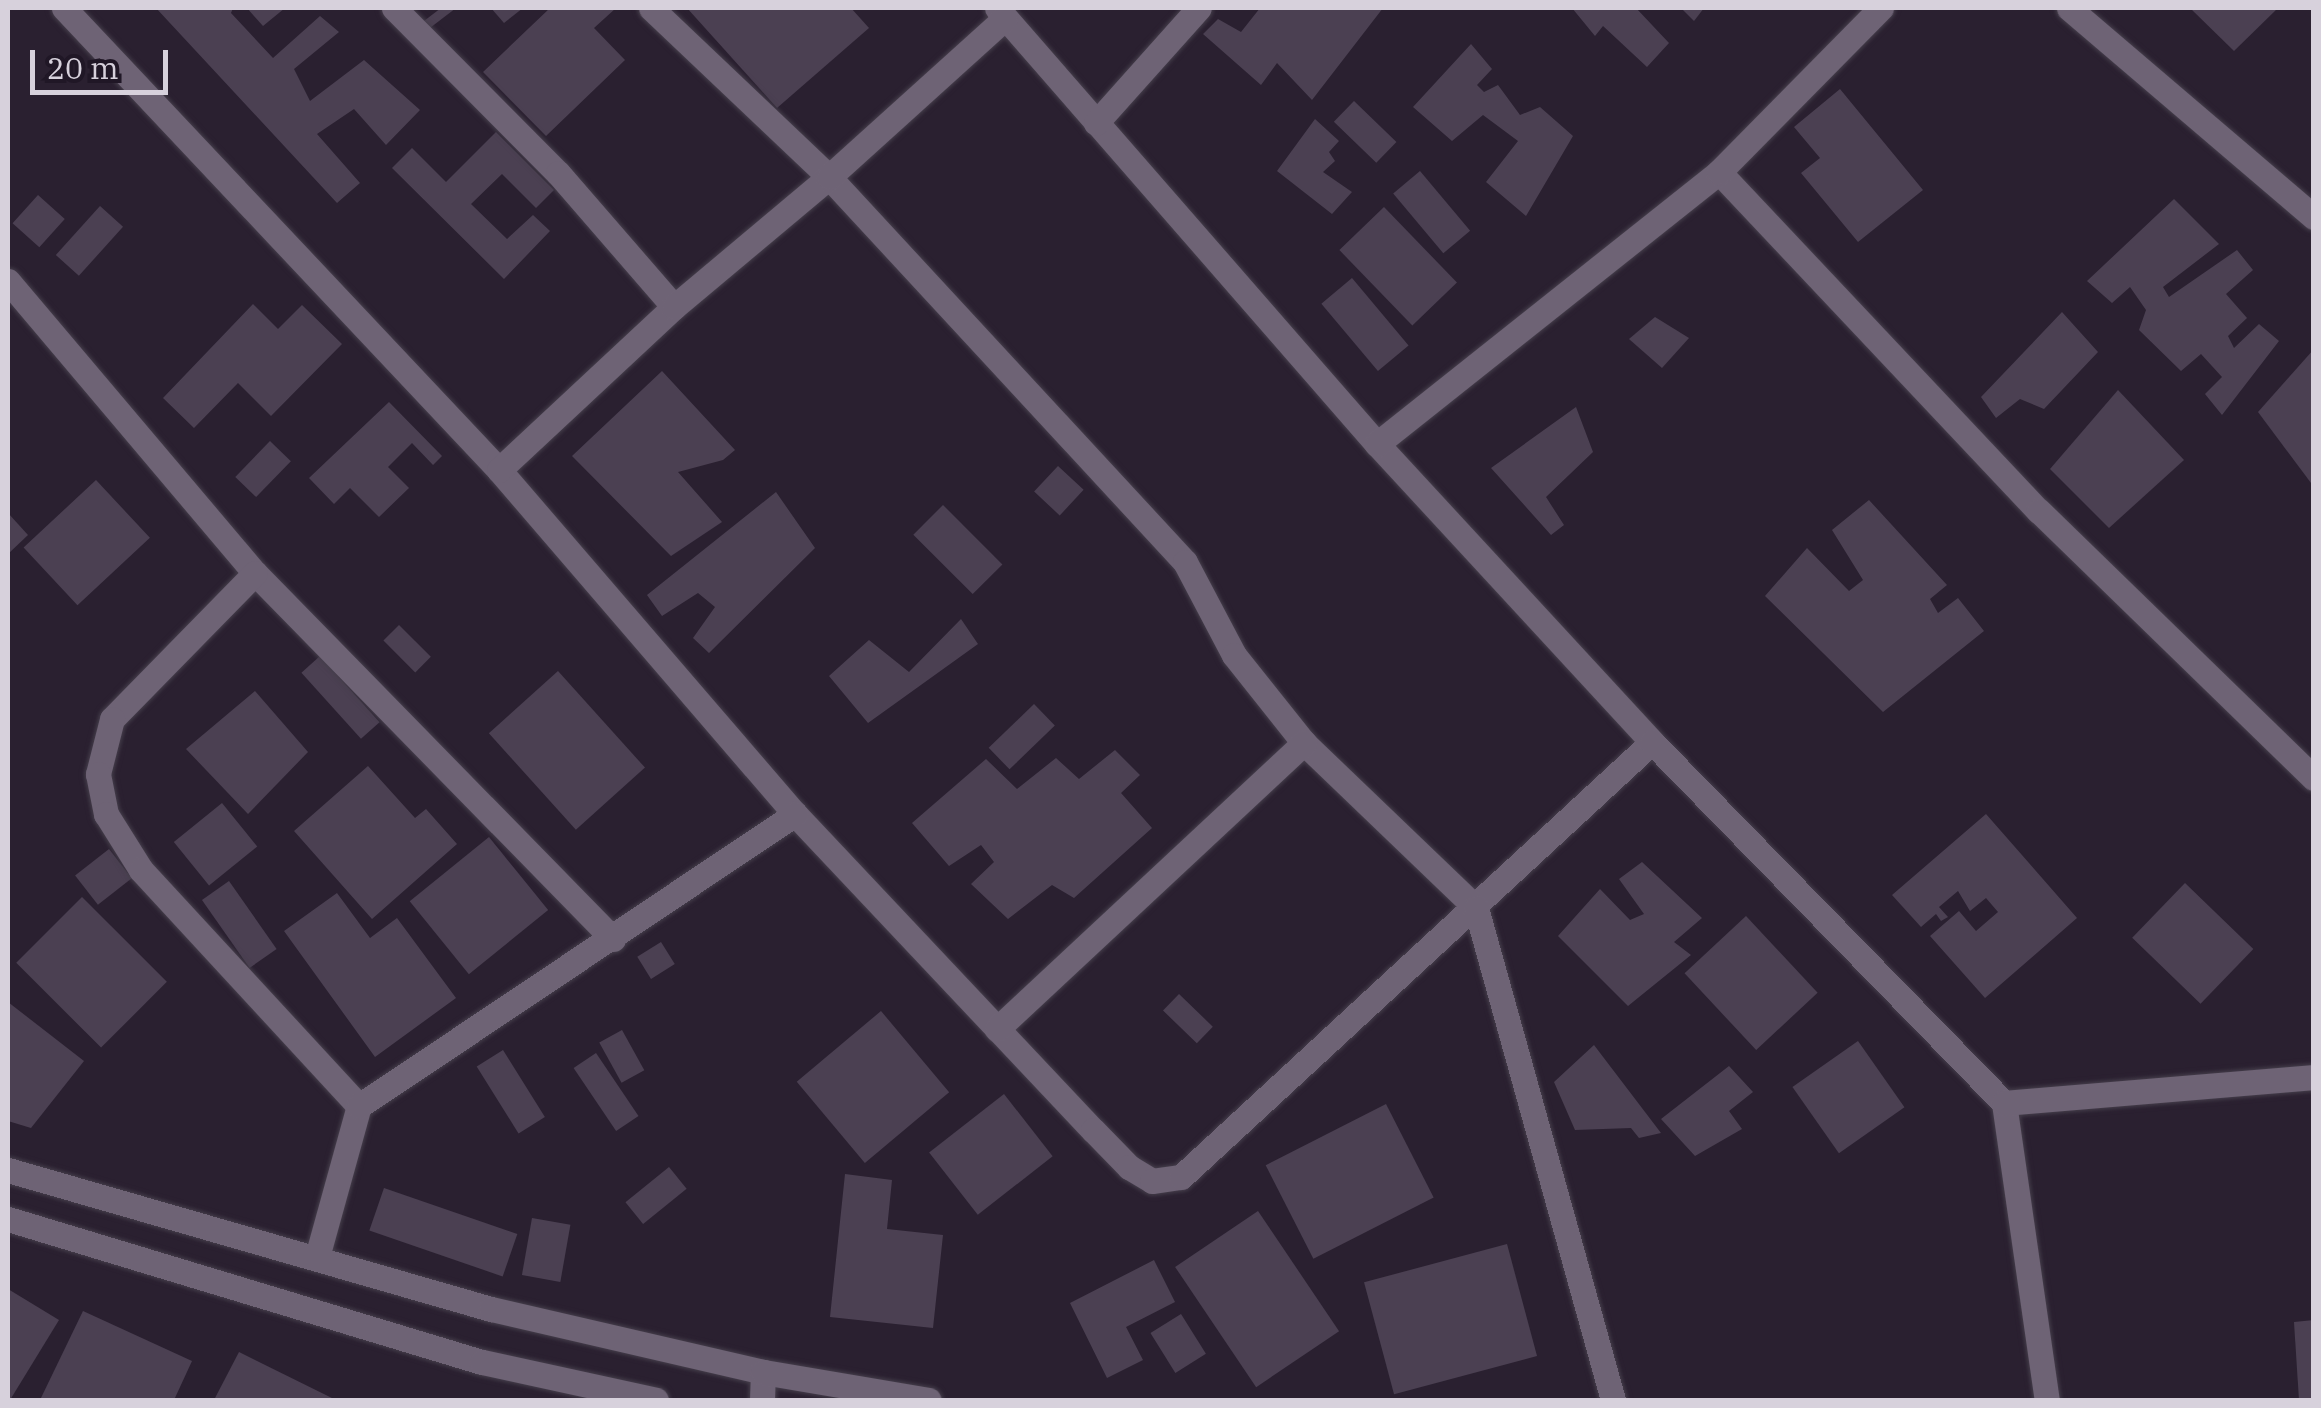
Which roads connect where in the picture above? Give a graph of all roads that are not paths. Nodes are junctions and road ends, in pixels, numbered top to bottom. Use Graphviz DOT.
graph roads {
  1 [pos="64,8"];
  2 [pos="394,8"];
  3 [pos="651,8"];
  4 [pos="1199,8"];
  5 [pos="1881,8"];
  6 [pos="2069,8"];
  7 [pos="1001,13"];
  8 [pos="1096,123"];
  9 [pos="1719,172"];
  10 [pos="828,177"];
  11 [pos="2314,217"];
  12 [pos="8,281"];
  13 [pos="674,307"];
  14 [pos="1376,444"];
  15 [pos="499,470"];
  16 [pos="255,573"];
  17 [pos="1652,742"];
  18 [pos="1304,743"];
  19 [pos="2314,778"];
  20 [pos="795,814"];
  21 [pos="1476,908"];
  22 [pos="613,939"];
  23 [pos="998,1029"];
  24 [pos="2314,1077"];
  25 [pos="2004,1103"];
  26 [pos="358,1106"];
  27 [pos="8,1170"];
  28 [pos="8,1219"];
  29 [pos="317,1256"];
  30 [pos="763,1372"];
  31 [pos="1612,1399"];
  32 [pos="656,1400"];
  33 [pos="762,1400"];
  34 [pos="929,1400"];
  35 [pos="2047,1400"];
  1 -- 15 [label="street"];
  2 -- 13 [label="street"];
  3 -- 10 [label="street"];
  4 -- 8 [label="street"];
  5 -- 9 [label="street"];
  6 -- 11 [label="street"];
  7 -- 8 [label="street"];
  7 -- 10 [label="street"];
  8 -- 14 [label="street"];
  9 -- 14 [label="street"];
  9 -- 19 [label="street"];
  10 -- 13 [label="street"];
  10 -- 18 [label="street"];
  12 -- 16 [label="street"];
  13 -- 15 [label="street"];
  14 -- 17 [label="street"];
  15 -- 20 [label="street"];
  16 -- 22 [label="street"];
  16 -- 26 [label="street"];
  17 -- 21 [label="street"];
  17 -- 25 [label="street"];
  18 -- 21 [label="street"];
  18 -- 23 [label="street"];
  20 -- 22 [label="street"];
  20 -- 23 [label="street"];
  21 -- 23 [label="street"];
  21 -- 31 [label="street"];
  22 -- 26 [label="street"];
  24 -- 25 [label="street"];
  25 -- 35 [label="street"];
  26 -- 29 [label="street"];
  27 -- 29 [label="street"];
  28 -- 32 [label="street"];
  29 -- 30 [label="street"];
  30 -- 33 [label="street"];
  30 -- 34 [label="street"];
}
